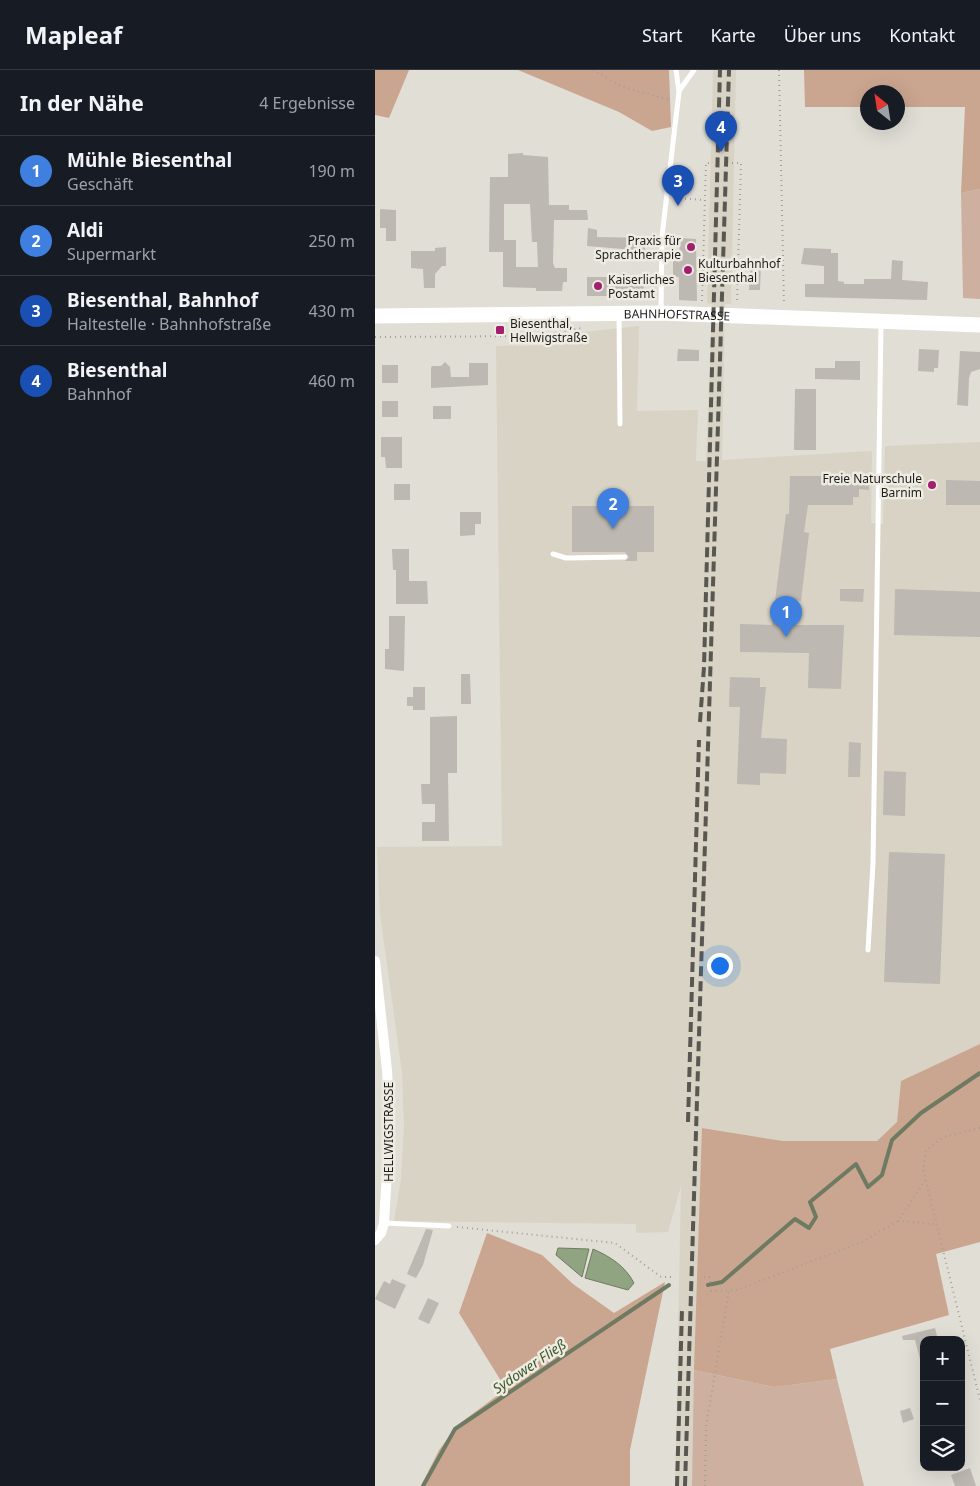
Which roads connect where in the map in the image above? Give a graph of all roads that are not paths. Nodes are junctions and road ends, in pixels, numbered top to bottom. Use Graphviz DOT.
graph roads {
  1 [pos="676,70"];
  2 [pos="693,70"];
  3 [pos="679,92"];
  4 [pos="661,313"];
  5 [pos="619,315"];
  6 [pos="375,316"];
  7 [pos="881,321"];
  8 [pos="980,325"];
  9 [pos="620,424"];
  10 [pos="553,554"];
  11 [pos="625,557"];
  12 [pos="868,950"];
  13 [pos="375,961"];
  14 [pos="385,1223"];
  15 [pos="449,1226"];
  16 [pos="375,1240"];
  1 -- 3 [label="lane"];
  2 -- 3 [label="lane"];
  3 -- 4 [label="lane"];
  4 -- 5 [label="main road, BAHNHOFSTRASSE"];
  4 -- 7 [label="main road, BAHNHOFSTRASSE"];
  5 -- 6 [label="main road, BAHNHOFSTRASSE"];
  5 -- 9 [label="lane"];
  7 -- 8 [label="main road, BAHNHOFSTRASSE"];
  7 -- 12 [label="lane"];
  10 -- 11 [label="lane"];
  13 -- 14 [label="street, HELLWIGSTRASSE"];
  14 -- 15 [label="lane"];
  14 -- 16 [label="street, HELLWIGSTRASSE"];
}
